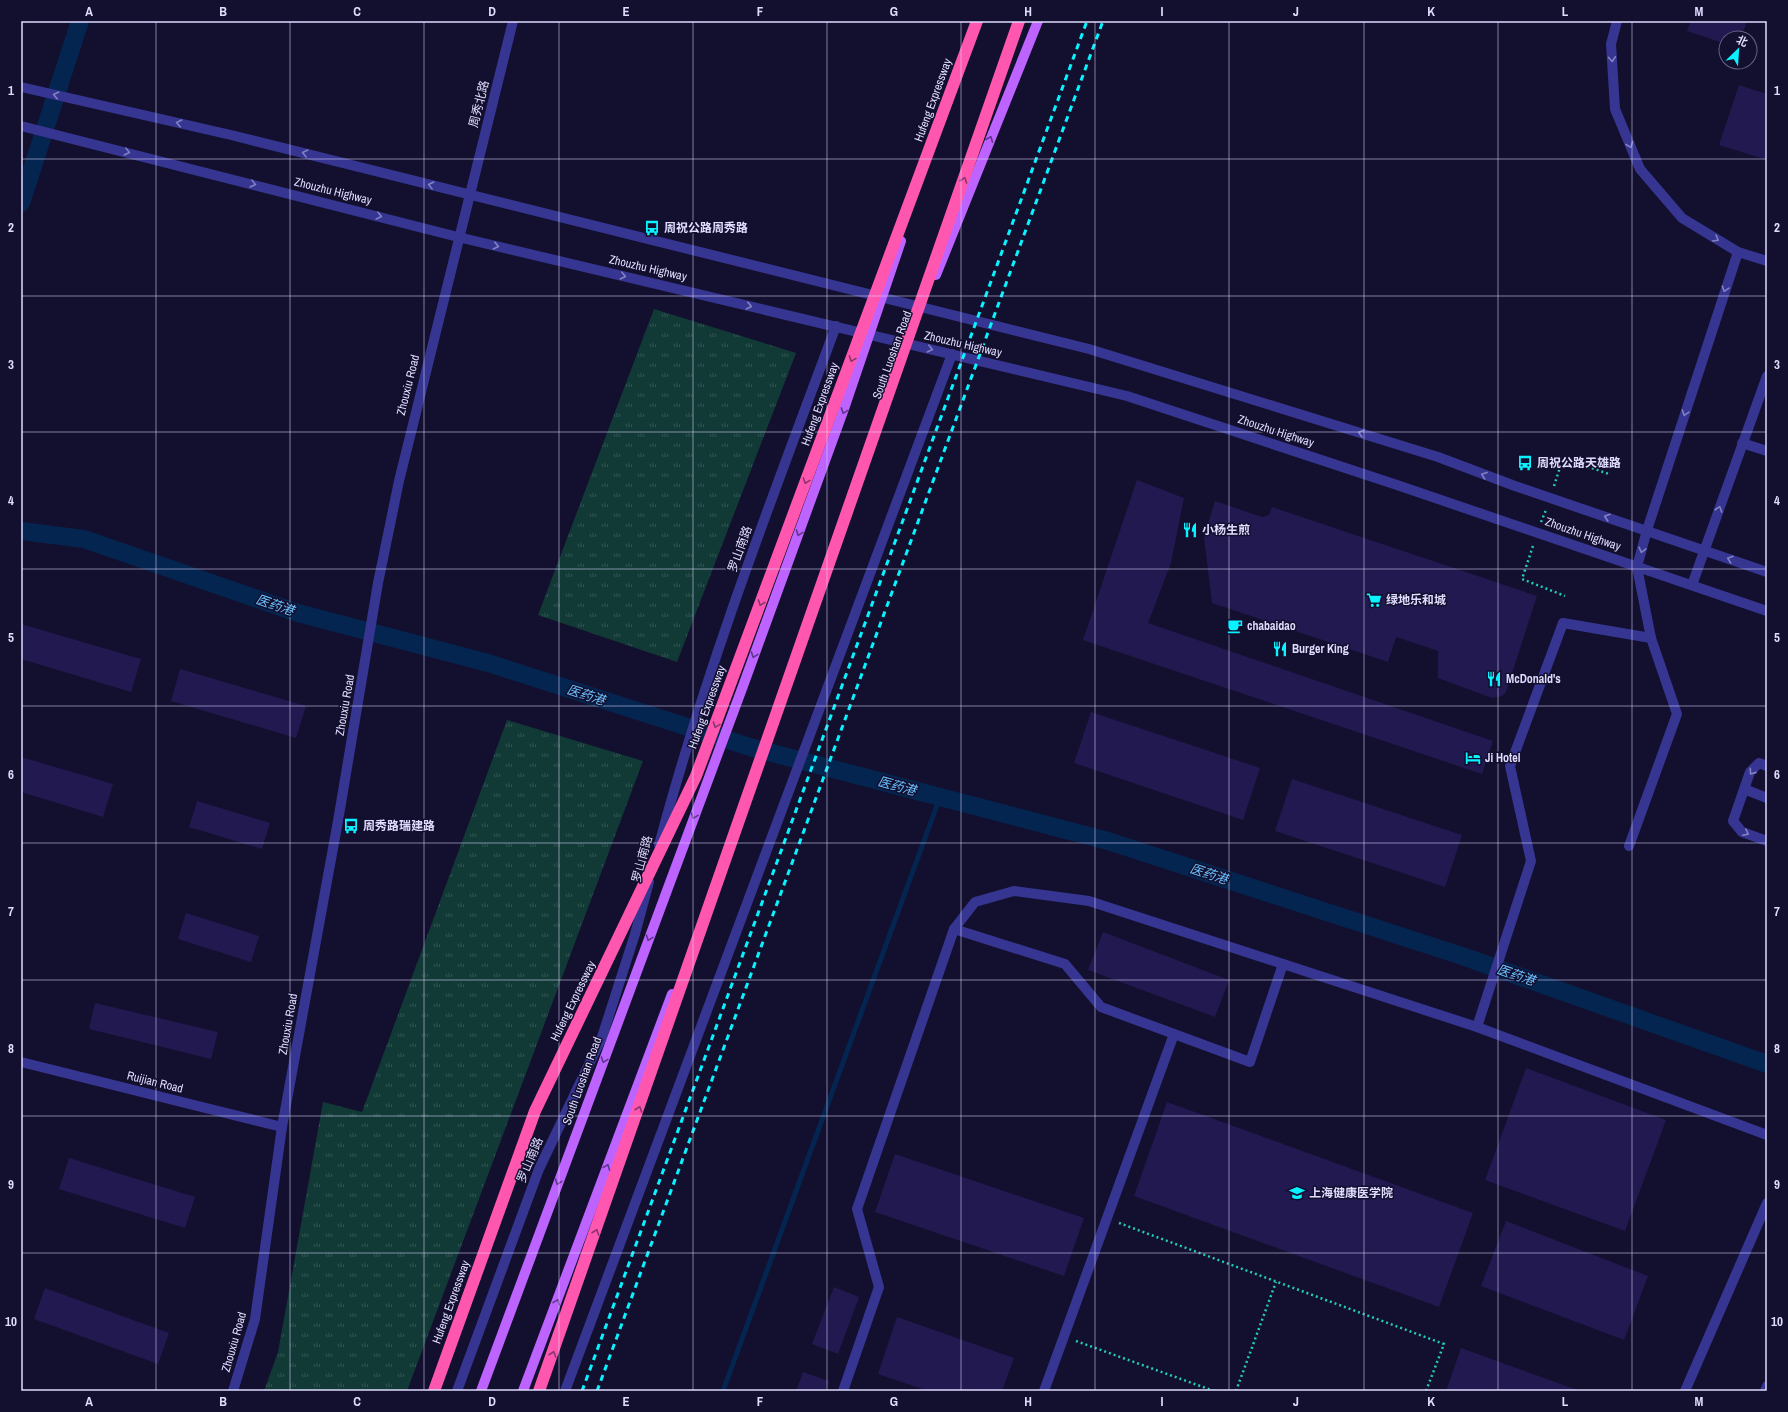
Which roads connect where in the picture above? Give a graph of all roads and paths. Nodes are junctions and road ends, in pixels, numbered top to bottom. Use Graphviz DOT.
graph roads {
  1 [pos="513,21"];
  2 [pos="972,21"];
  3 [pos="978,21"];
  4 [pos="1019,21"];
  5 [pos="1038,21"];
  6 [pos="1617,21"];
  7 [pos="21,87"];
  8 [pos="21,126"];
  9 [pos="469,194"];
  10 [pos="458,237"];
  11 [pos="1738,252"];
  12 [pos="1767,261"];
  13 [pos="883,298"];
  14 [pos="923,308"];
  15 [pos="836,326"];
  16 [pos="870,334"];
  17 [pos="909,344"];
  18 [pos="952,354"];
  19 [pos="1767,376"];
  20 [pos="1742,443"];
  21 [pos="1767,451"];
  22 [pos="1558,474"];
  23 [pos="1609,474"];
  24 [pos="1647,530"];
  25 [pos="1705,550"];
  26 [pos="1530,556"];
  27 [pos="1637,567"];
  28 [pos="1767,572"];
  29 [pos="1692,585"];
  30 [pos="1565,596"];
  31 [pos="1767,611"];
  32 [pos="1651,638"];
  33 [pos="1767,766"];
  34 [pos="1744,789"];
  35 [pos="1767,798"];
  36 [pos="1767,841"];
  37 [pos="1629,846"];
  38 [pos="954,929"];
  39 [pos="1283,964"];
  40 [pos="1477,1027"];
  41 [pos="1174,1034"];
  42 [pos="21,1062"];
  43 [pos="282,1127"];
  44 [pos="1767,1135"];
  45 [pos="1767,1203"];
  46 [pos="1107,1219"];
  47 [pos="1276,1282"];
  48 [pos="1064,1337"];
  49 [pos="1767,1386"];
  50 [pos="233,1391"];
  51 [pos="434,1391"];
  52 [pos="457,1391"];
  53 [pos="480,1391"];
  54 [pos="523,1391"];
  55 [pos="539,1391"];
  56 [pos="565,1391"];
  57 [pos="843,1391"];
  58 [pos="1044,1391"];
  59 [pos="1214,1391"];
  60 [pos="1236,1391"];
  61 [pos="1426,1391"];
  62 [pos="1685,1391"];
  63 [pos="1765,1391"];
  1 -- 9 [label="street, 周秀北路"];
  2 -- 13 [label="main road"];
  3 -- 51 [label="highway, Hufeng Expressway, one-way"];
  55 -- 4 [label="highway, one-way"];
  14 -- 5 [label="main road, South Luoshan Road, one-way"];
  6 -- 11 [label="street, one-way"];
  9 -- 7 [label="street, Zhouzhu Highway, one-way"];
  8 -- 10 [label="street, Zhouzhu Highway, one-way"];
  9 -- 10 [label="street, Zhouxiu Road"];
  9 -- 13 [label="street, Zhouzhu Highway"];
  10 -- 15 [label="street, Zhouzhu Highway, one-way"];
  10 -- 43 [label="street, Zhouxiu Road"];
  11 -- 12 [label="street"];
  11 -- 24 [label="street, one-way"];
  13 -- 14 [label="street, Zhouzhu Highway"];
  13 -- 16 [label="main road"];
  14 -- 17 [label="main road, South Luoshan Road"];
  24 -- 14 [label="street, Zhouzhu Highway, one-way"];
  15 -- 16 [label="street, Zhouzhu Highway"];
  15 -- 52 [label="street, 罗山南路"];
  16 -- 17 [label="street, Zhouzhu Highway"];
  16 -- 53 [label="main road, South Luoshan Road, one-way"];
  17 -- 18 [label="street, Zhouzhu Highway, one-way"];
  54 -- 17 [label="main road, South Luoshan Road, one-way"];
  18 -- 27 [label="street, Zhouzhu Highway"];
  18 -- 56 [label="street"];
  19 -- 20 [label="street"];
  20 -- 21 [label="street"];
  25 -- 20 [label="street, one-way"];
  22 -- 23 [label="path"];
  24 -- 25 [label="street, Zhouzhu Highway"];
  24 -- 27 [label="street, one-way"];
  28 -- 25 [label="street, Zhouzhu Highway, one-way"];
  25 -- 29 [label="street"];
  26 -- 30 [label="path"];
  27 -- 29 [label="street, Zhouzhu Highway"];
  27 -- 32 [label="street"];
  29 -- 31 [label="street, Zhouzhu Highway"];
  32 -- 37 [label="street"];
  32 -- 40 [label="street"];
  33 -- 34 [label="street, one-way"];
  34 -- 35 [label="street"];
  34 -- 36 [label="street, one-way"];
  38 -- 39 [label="street"];
  38 -- 41 [label="street"];
  38 -- 57 [label="street"];
  39 -- 40 [label="street"];
  39 -- 41 [label="street"];
  40 -- 44 [label="street"];
  41 -- 46 [label="street"];
  42 -- 43 [label="street, Ruijian Road"];
  43 -- 50 [label="street, Zhouxiu Road"];
  45 -- 62 [label="street"];
  46 -- 47 [label="path"];
  46 -- 48 [label="street"];
  47 -- 60 [label="path"];
  47 -- 61 [label="path"];
  48 -- 58 [label="street"];
  48 -- 59 [label="path"];
  49 -- 63 [label="street"];
}
